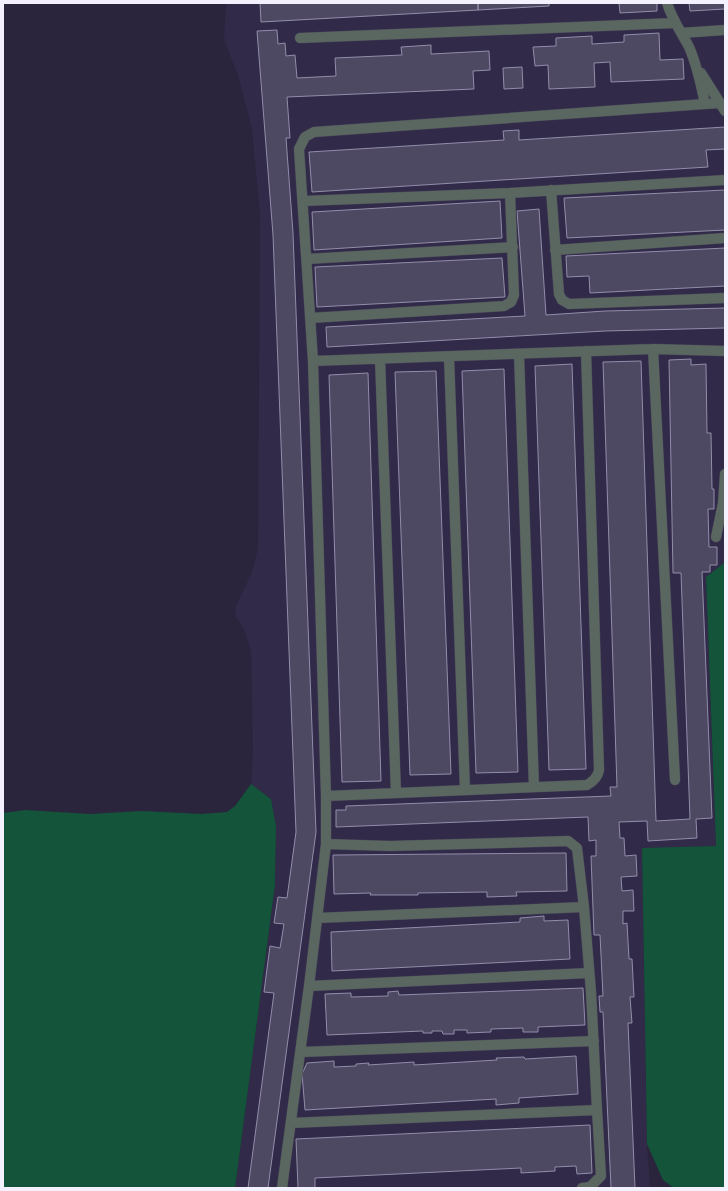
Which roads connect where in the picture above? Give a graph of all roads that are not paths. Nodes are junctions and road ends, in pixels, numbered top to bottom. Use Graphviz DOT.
graph roads {
  1 [pos="667,3"];
  2 [pos="675,23"];
  3 [pos="725,30"];
  4 [pos="681,33"];
  5 [pos="300,38"];
  6 [pos="697,66"];
  7 [pos="705,104"];
  8 [pos="722,107"];
  9 [pos="725,180"];
  10 [pos="551,190"];
  11 [pos="510,192"];
  12 [pos="303,201"];
  13 [pos="725,238"];
  14 [pos="513,247"];
  15 [pos="555,250"];
  16 [pos="307,259"];
  17 [pos="725,298"];
  18 [pos="311,318"];
  19 [pos="653,349"];
  20 [pos="586,351"];
  21 [pos="725,351"];
  22 [pos="519,354"];
  23 [pos="449,356"];
  24 [pos="380,359"];
  25 [pos="313,361"];
  26 [pos="725,474"];
  27 [pos="716,537"];
  28 [pos="674,780"];
  29 [pos="534,787"];
  30 [pos="465,790"];
  31 [pos="396,793"];
  32 [pos="326,796"];
  33 [pos="326,844"];
  34 [pos="584,907"];
  35 [pos="317,918"];
  36 [pos="589,973"];
  37 [pos="309,986"];
  38 [pos="594,1041"];
  39 [pos="301,1052"];
  40 [pos="597,1110"];
  41 [pos="291,1123"];
  42 [pos="282,1188"];
  43 [pos="582,1188"];
  1 -- 2 [label="lane"];
  2 -- 4 [label="lane"];
  2 -- 5 [label="lane"];
  3 -- 4 [label="lane"];
  4 -- 6 [label="lane"];
  6 -- 7 [label="lane"];
  6 -- 8 [label="lane"];
  7 -- 8 [label="lane"];
  7 -- 12 [label="lane"];
  9 -- 10 [label="lane"];
  10 -- 11 [label="lane"];
  10 -- 15 [label="lane"];
  11 -- 12 [label="lane"];
  11 -- 14 [label="lane"];
  12 -- 16 [label="lane"];
  13 -- 15 [label="lane"];
  14 -- 16 [label="lane"];
  14 -- 18 [label="lane"];
  15 -- 17 [label="lane"];
  16 -- 18 [label="lane"];
  18 -- 25 [label="lane"];
  19 -- 20 [label="lane"];
  19 -- 21 [label="lane"];
  19 -- 28 [label="lane"];
  20 -- 22 [label="lane"];
  20 -- 29 [label="lane"];
  22 -- 23 [label="lane"];
  22 -- 29 [label="lane"];
  23 -- 24 [label="lane"];
  23 -- 30 [label="lane"];
  24 -- 25 [label="lane"];
  24 -- 31 [label="lane"];
  25 -- 32 [label="lane"];
  26 -- 27 [label="lane"];
  29 -- 30 [label="lane"];
  30 -- 31 [label="lane"];
  31 -- 32 [label="lane"];
  32 -- 33 [label="lane"];
  33 -- 34 [label="lane"];
  33 -- 35 [label="lane"];
  34 -- 35 [label="lane"];
  34 -- 36 [label="lane"];
  35 -- 37 [label="lane"];
  36 -- 37 [label="lane"];
  36 -- 38 [label="lane"];
  37 -- 39 [label="lane"];
  38 -- 39 [label="lane"];
  38 -- 40 [label="lane"];
  39 -- 41 [label="lane"];
  40 -- 41 [label="lane"];
  40 -- 43 [label="lane"];
  41 -- 42 [label="lane"];
}
